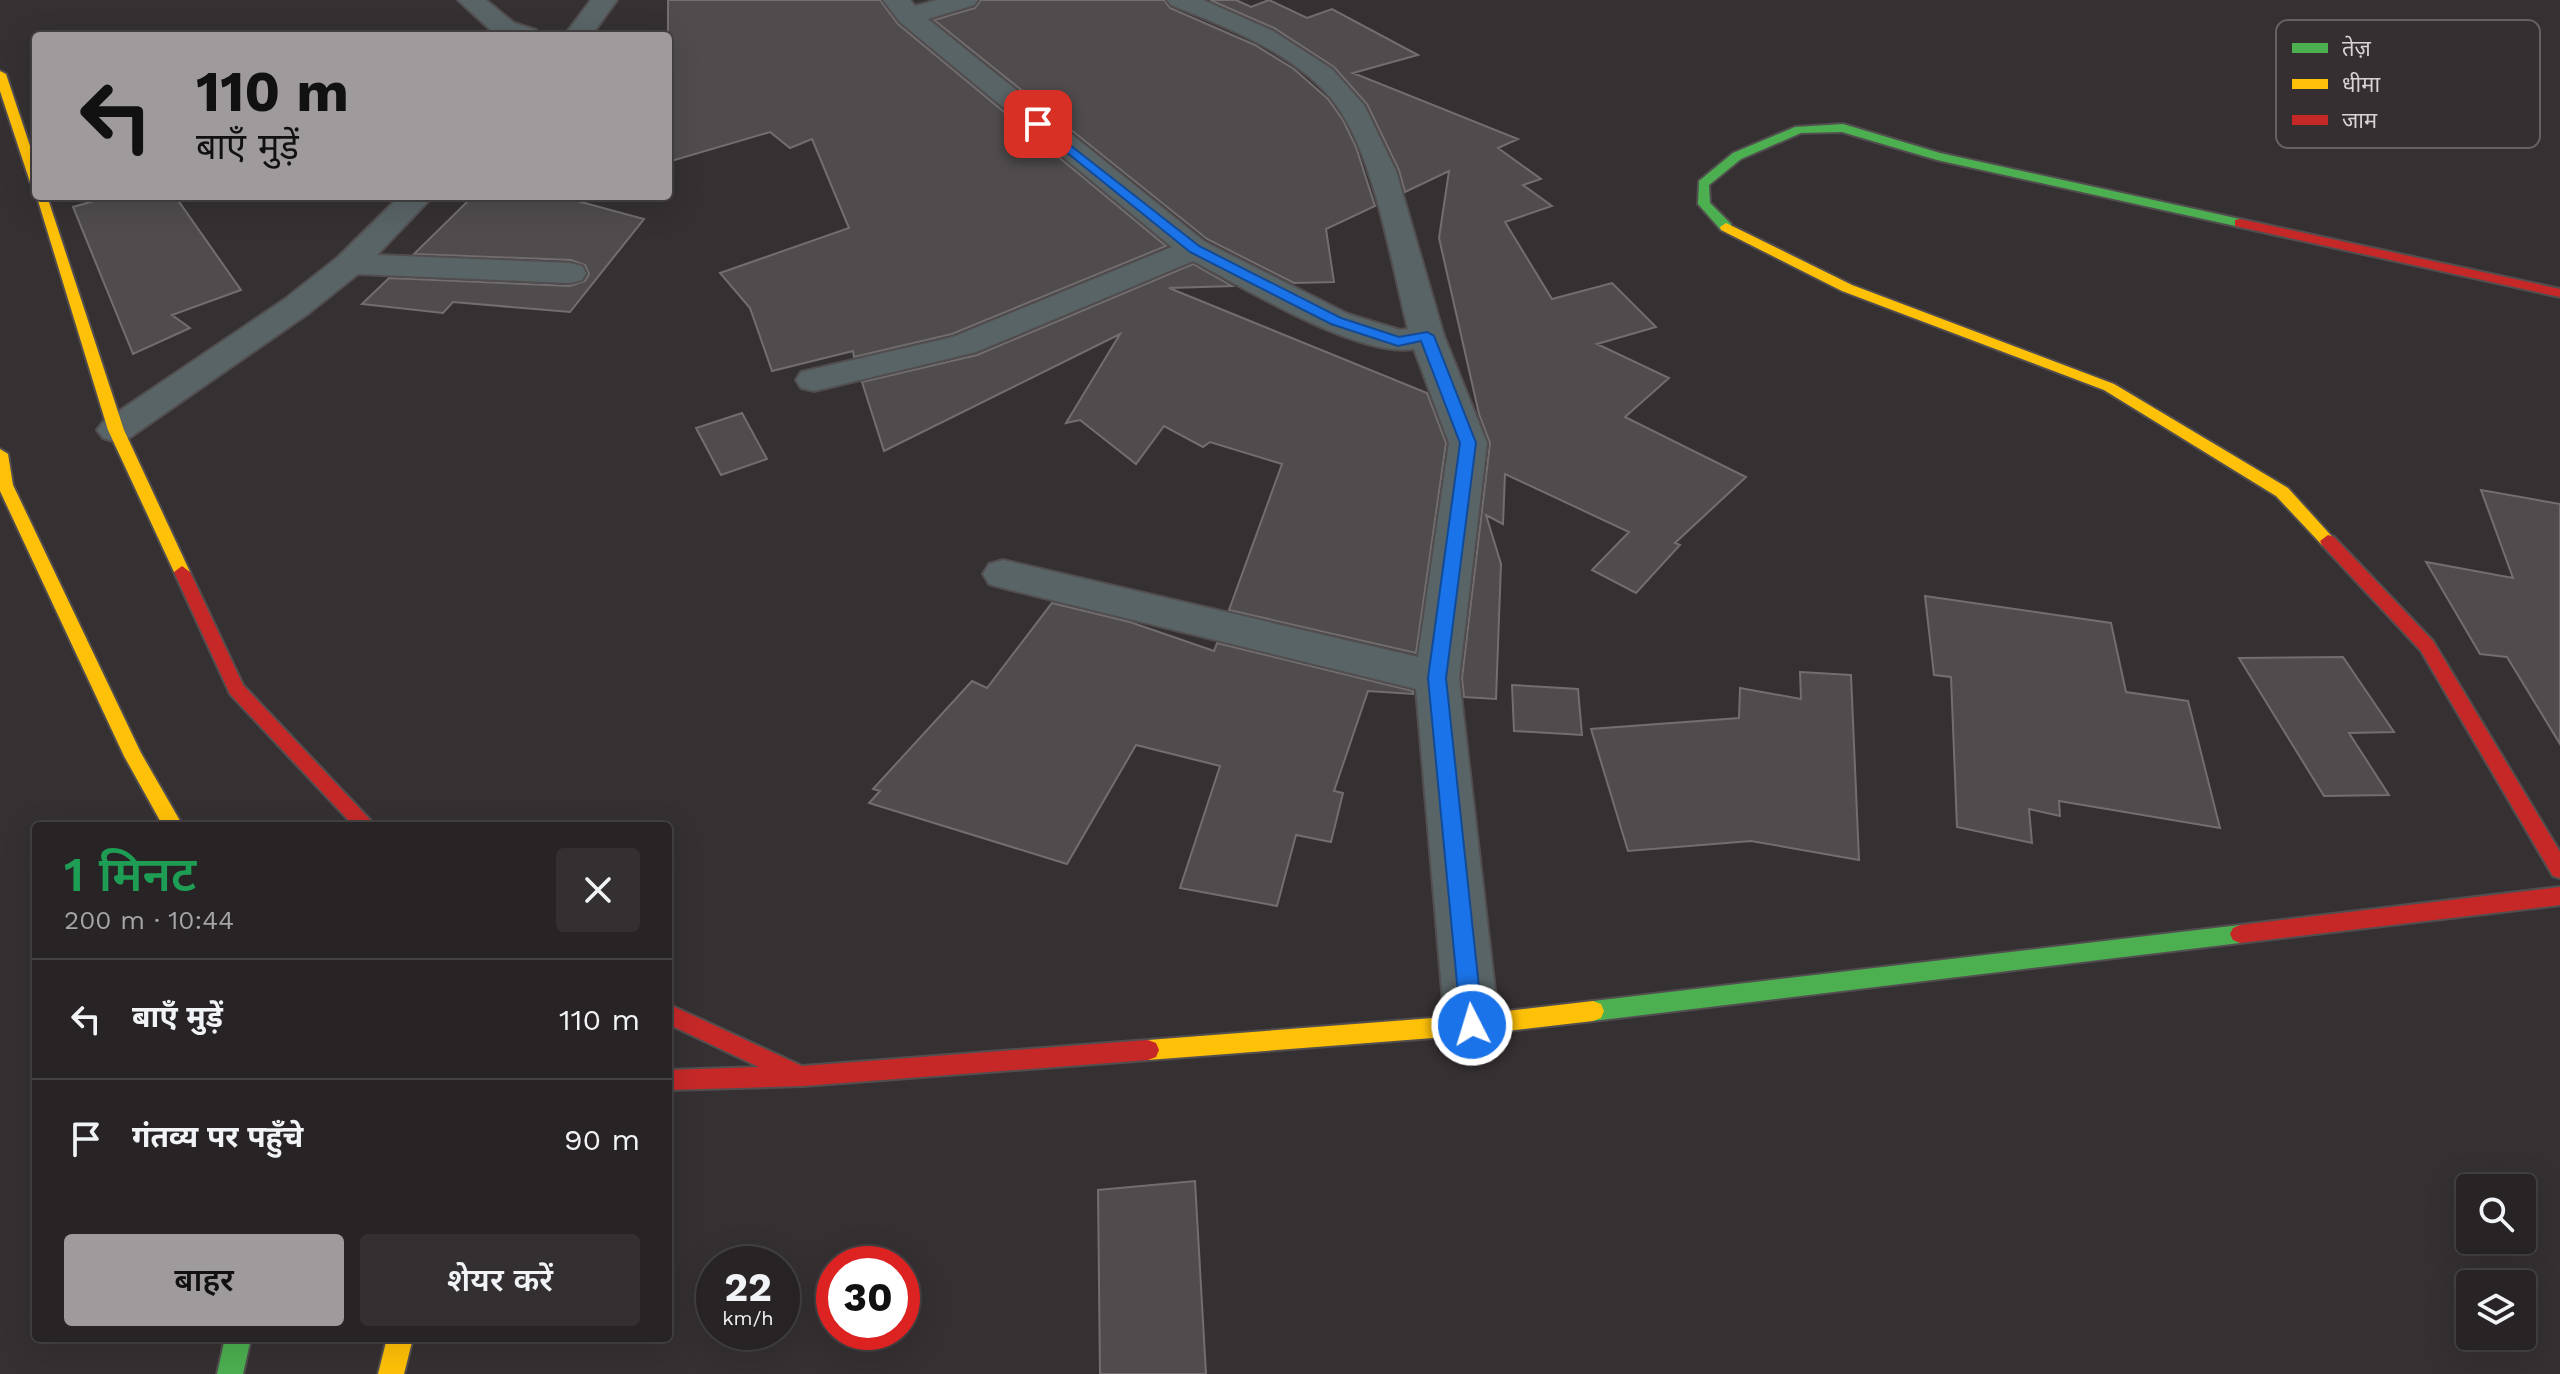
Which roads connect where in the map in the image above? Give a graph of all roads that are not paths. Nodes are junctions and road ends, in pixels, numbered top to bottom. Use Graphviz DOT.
graph roads {
  1 [pos="471,0"];
  2 [pos="604,0"];
  3 [pos="965,0"];
  4 [pos="1180,0"];
  5 [pos="902,8"];
  6 [pos="514,32"];
  7 [pos="580,32"];
  8 [pos="2,82"];
  9 [pos="32,170"];
  10 [pos="42,200"];
  11 [pos="414,200"];
  12 [pos="1194,249"];
  13 [pos="350,264"];
  14 [pos="570,273"];
  15 [pos="2560,293"];
  16 [pos="1427,336"];
  17 [pos="814,380"];
  18 [pos="116,430"];
  19 [pos="0,454"];
  20 [pos="1003,574"];
  21 [pos="1437,678"];
  22 [pos="171,822"];
  23 [pos="362,822"];
  24 [pos="2560,870"];
  25 [pos="2560,896"];
  26 [pos="672,1016"];
  27 [pos="1472,1025"];
  28 [pos="803,1076"];
  29 [pos="672,1080"];
  30 [pos="237,1342"];
  31 [pos="399,1342"];
  32 [pos="230,1374"];
  33 [pos="391,1374"];
  1 -- 6 [label="street"];
  2 -- 7 [label="street"];
  3 -- 5 [label="street"];
  4 -- 16 [label="street"];
  5 -- 12 [label="street"];
  8 -- 9 [label="main road"];
  10 -- 18 [label="main road"];
  11 -- 13 [label="street"];
  12 -- 16 [label="street"];
  12 -- 17 [label="street"];
  13 -- 14 [label="street"];
  13 -- 18 [label="street"];
  15 -- 24 [label="main road"];
  16 -- 21 [label="street"];
  18 -- 23 [label="main road"];
  19 -- 22 [label="main road"];
  20 -- 21 [label="street"];
  21 -- 27 [label="street"];
  25 -- 27 [label="main road"];
  26 -- 28 [label="main road"];
  27 -- 28 [label="main road"];
  28 -- 29 [label="main road"];
  30 -- 32 [label="main road"];
  31 -- 33 [label="main road"];
}
